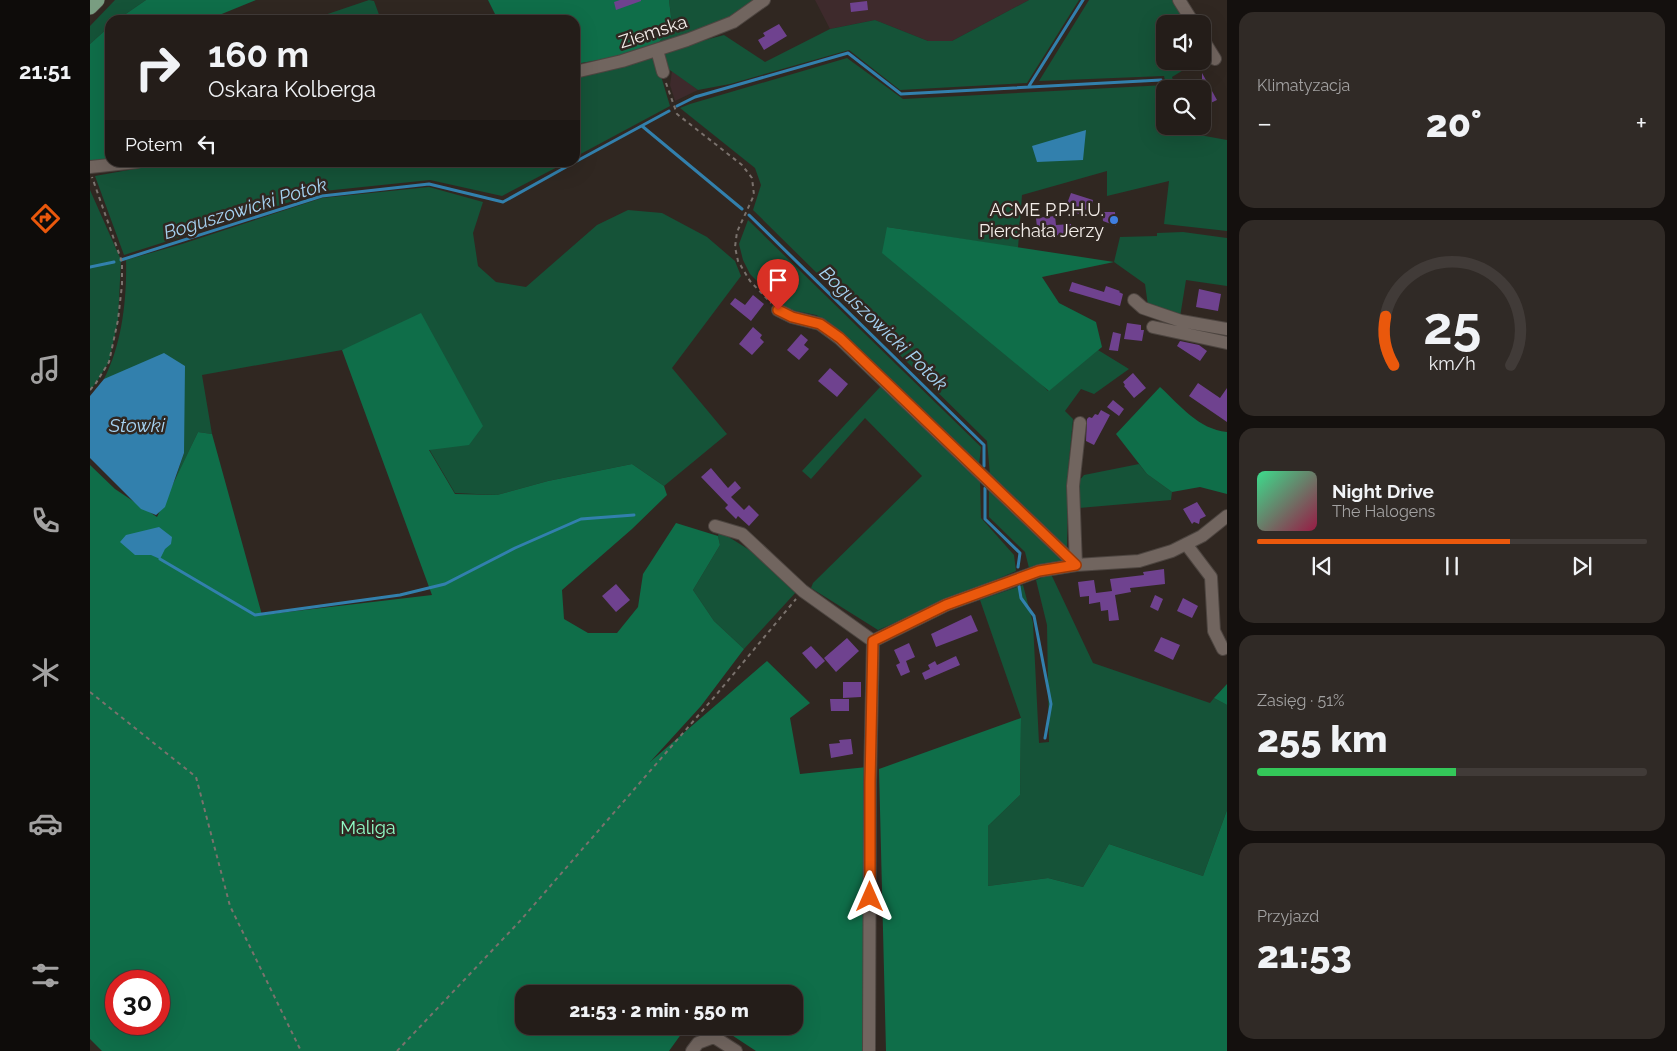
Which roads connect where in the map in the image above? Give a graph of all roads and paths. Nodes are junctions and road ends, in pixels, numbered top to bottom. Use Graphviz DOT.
graph roads {
  1 [pos="97,0"];
  2 [pos="764,0"];
  3 [pos="1180,0"];
  4 [pos="90,7"];
  5 [pos="1189,15"];
  6 [pos="657,50"];
  7 [pos="1211,53"];
  8 [pos="1215,59"];
  9 [pos="580,71"];
  10 [pos="663,72"];
  11 [pos="105,165"];
  12 [pos="90,167"];
  13 [pos="90,173"];
  14 [pos="1134,300"];
  15 [pos="778,310"];
  16 [pos="1154,327"];
  17 [pos="1227,328"];
  18 [pos="1227,343"];
  19 [pos="90,390"];
  20 [pos="1080,423"];
  21 [pos="1227,516"];
  22 [pos="716,526"];
  23 [pos="1186,544"];
  24 [pos="1076,565"];
  25 [pos="803,591"];
  26 [pos="873,641"];
  27 [pos="1223,649"];
  28 [pos="90,692"];
  29 [pos="301,1051"];
  30 [pos="397,1051"];
  31 [pos="692,1051"];
  32 [pos="736,1051"];
  33 [pos="869,1051"];
  1 -- 4 [label="main road"];
  2 -- 6 [label="street, Ziemska"];
  3 -- 5 [label="street"];
  6 -- 9 [label="street, Ziemska"];
  6 -- 10 [label="street"];
  7 -- 8 [label="street"];
  10 -- 15 [label="path"];
  11 -- 12 [label="street"];
  13 -- 19 [label="path"];
  14 -- 17 [label="street"];
  15 -- 24 [label="street"];
  16 -- 18 [label="street"];
  20 -- 24 [label="street"];
  21 -- 23 [label="street"];
  22 -- 25 [label="street"];
  23 -- 24 [label="street"];
  23 -- 27 [label="street"];
  24 -- 26 [label="street"];
  25 -- 26 [label="street"];
  25 -- 30 [label="path"];
  26 -- 33 [label="street"];
  28 -- 29 [label="path"];
  31 -- 32 [label="street"];
}
